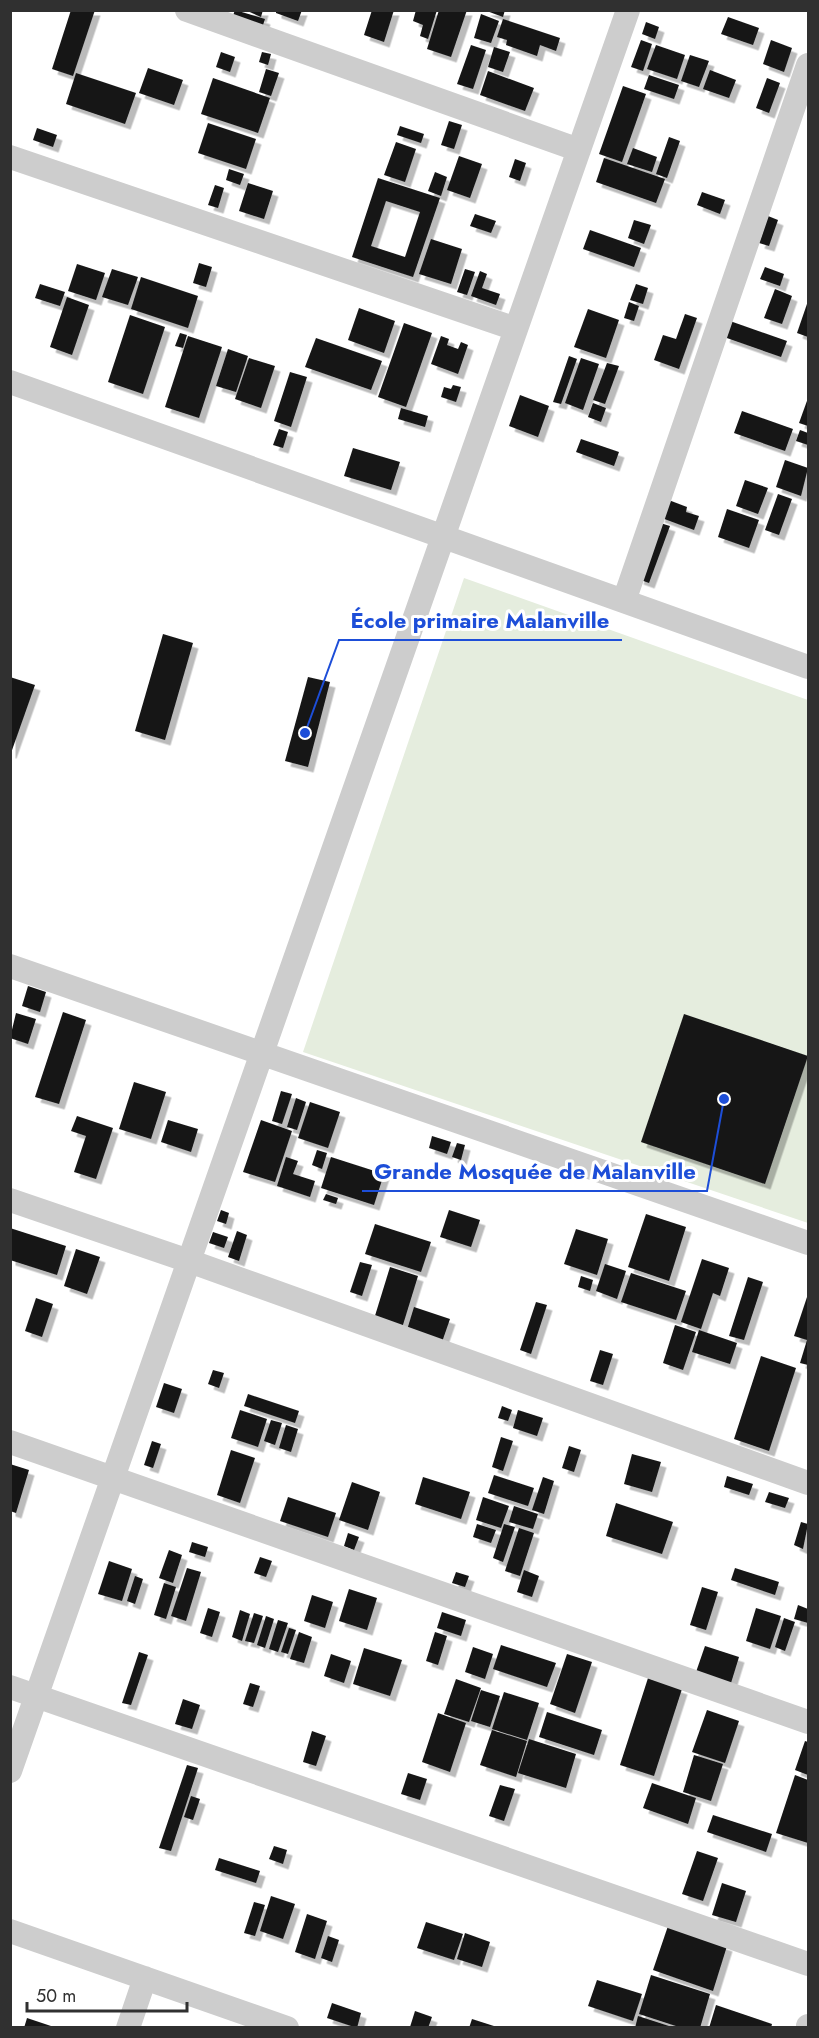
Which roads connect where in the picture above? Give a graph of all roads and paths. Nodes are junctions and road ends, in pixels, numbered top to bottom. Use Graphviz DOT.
graph roads {
  1 [pos="188,10"];
  2 [pos="628,10"];
  3 [pos="808,65"];
  4 [pos="579,150"];
  5 [pos="10,157"];
  6 [pos="516,329"];
  7 [pos="10,382"];
  8 [pos="443,538"];
  9 [pos="624,601"];
  10 [pos="808,667"];
  11 [pos="10,966"];
  12 [pos="262,1053"];
  13 [pos="10,1200"];
  14 [pos="808,1243"];
  15 [pos="189,1261"];
  16 [pos="10,1442"];
  17 [pos="113,1478"];
  18 [pos="808,1483"];
  19 [pos="10,1687"];
  20 [pos="37,1696"];
  21 [pos="808,1722"];
  22 [pos="10,1771"];
  23 [pos="10,1930"];
  24 [pos="808,1964"];
  25 [pos="145,1978"];
  26 [pos="128,2028"];
  27 [pos="287,2028"];
  1 -- 4 [label="street"];
  2 -- 4 [label="street"];
  3 -- 9 [label="street"];
  4 -- 6 [label="street"];
  5 -- 6 [label="street"];
  6 -- 8 [label="street"];
  7 -- 8 [label="street"];
  8 -- 9 [label="street"];
  8 -- 12 [label="street"];
  9 -- 10 [label="street"];
  11 -- 12 [label="street"];
  12 -- 14 [label="street"];
  12 -- 15 [label="street"];
  13 -- 15 [label="street"];
  15 -- 17 [label="street"];
  15 -- 18 [label="street"];
  16 -- 17 [label="street"];
  17 -- 20 [label="street"];
  17 -- 21 [label="street"];
  19 -- 20 [label="street"];
  20 -- 22 [label="street"];
  20 -- 24 [label="street"];
  23 -- 25 [label="street"];
  25 -- 26 [label="street"];
  25 -- 27 [label="street"];
}
